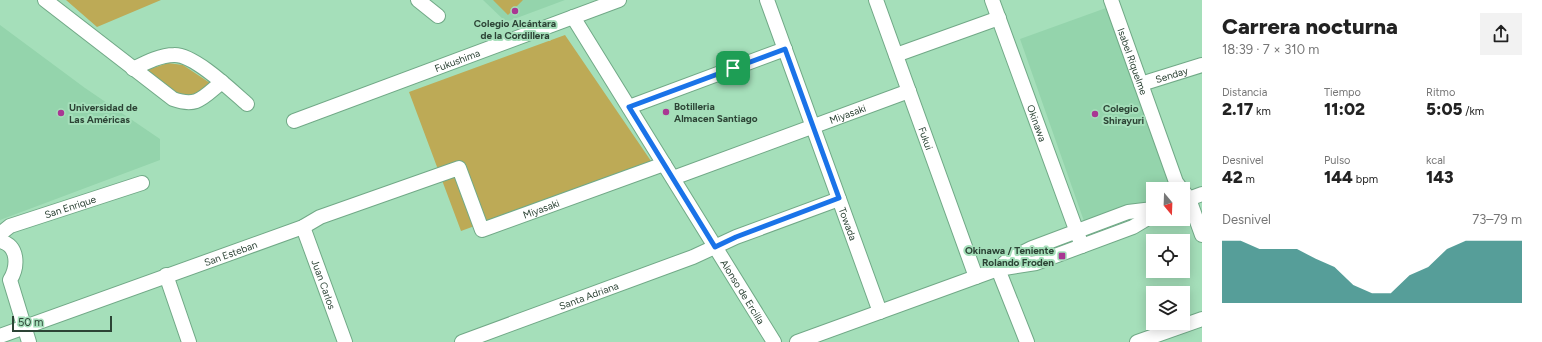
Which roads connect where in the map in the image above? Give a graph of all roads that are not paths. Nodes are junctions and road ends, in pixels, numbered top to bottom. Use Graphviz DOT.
graph roads {
  1 [pos="45,0"];
  2 [pos="418,0"];
  3 [pos="619,0"];
  4 [pos="767,0"];
  5 [pos="876,0"];
  6 [pos="992,0"];
  7 [pos="1111,0"];
  8 [pos="438,16"];
  9 [pos="573,17"];
  10 [pos="999,18"];
  11 [pos="785,49"];
  12 [pos="896,55"];
  13 [pos="1202,65"];
  14 [pos="133,69"];
  15 [pos="222,82"];
  16 [pos="1141,84"];
  17 [pos="909,91"];
  18 [pos="247,104"];
  19 [pos="629,107"];
  20 [pos="294,121"];
  21 [pos="813,126"];
  22 [pos="664,164"];
  23 [pos="459,168"];
  24 [pos="673,178"];
  25 [pos="1176,182"];
  26 [pos="142,184"];
  27 [pos="1202,194"];
  28 [pos="1190,195"];
  29 [pos="839,198"];
  30 [pos="1190,208"];
  31 [pos="1146,210"];
  32 [pos="1146,219"];
  33 [pos="303,227"];
  34 [pos="1075,231"];
  35 [pos="0,234"];
  36 [pos="1202,235"];
  37 [pos="0,241"];
  38 [pos="1082,246"];
  39 [pos="715,247"];
  40 [pos="998,269"];
  41 [pos="166,276"];
  42 [pos="976,277"];
  43 [pos="5,279"];
  44 [pos="880,312"];
  45 [pos="1202,318"];
  46 [pos="24,327"];
  47 [pos="0,336"];
  48 [pos="29,342"];
  49 [pos="189,342"];
  50 [pos="345,342"];
  51 [pos="462,342"];
  52 [pos="774,342"];
  53 [pos="797,342"];
  54 [pos="1027,342"];
  55 [pos="1137,342"];
  1 -- 14 [label="street"];
  2 -- 8 [label="street"];
  3 -- 9 [label="street, Fukushima"];
  4 -- 11 [label="street, Towada"];
  5 -- 12 [label="street, Fukui"];
  6 -- 10 [label="street, Okinawa"];
  7 -- 16 [label="street, Isabel Riquelme"];
  9 -- 19 [label="street, Alonso de Ercilla"];
  9 -- 20 [label="street, Fukushima"];
  10 -- 12 [label="street"];
  10 -- 34 [label="street, Okinawa"];
  11 -- 19 [label="street"];
  11 -- 21 [label="street, Towada"];
  12 -- 17 [label="street, Fukui"];
  13 -- 16 [label="street, Senday"];
  14 -- 15 [label="street"];
  14 -- 15 [label="street"];
  15 -- 18 [label="street"];
  16 -- 25 [label="street, Isabel Riquelme"];
  17 -- 21 [label="street, Miyasaki"];
  17 -- 42 [label="street, Fukui"];
  19 -- 22 [label="street, Alonso de Ercilla"];
  21 -- 24 [label="street, Miyasaki"];
  21 -- 29 [label="street, Towada"];
  22 -- 23 [label="street, Miyasaki"];
  22 -- 24 [label="street, Alonso de Ercilla"];
  23 -- 33 [label="street, San Esteban"];
  24 -- 39 [label="street, Alonso de Ercilla"];
  26 -- 35 [label="street, San Enrique"];
  27 -- 28 [label="street"];
  29 -- 39 [label="street, Santa Adriana"];
  29 -- 44 [label="street, Towada"];
  30 -- 36 [label="street, Isabel Riquelme"];
  31 -- 34 [label="street"];
  32 -- 38 [label="street"];
  33 -- 41 [label="street, San Esteban"];
  33 -- 50 [label="street, Juan Carlos"];
  34 -- 38 [label="street, Okinawa"];
  34 -- 40 [label="street"];
  37 -- 43 [label="street"];
  38 -- 40 [label="street"];
  39 -- 51 [label="street, Santa Adriana"];
  39 -- 52 [label="street, Alonso de Ercilla"];
  40 -- 42 [label="street"];
  40 -- 54 [label="street"];
  41 -- 46 [label="street, San Esteban"];
  41 -- 49 [label="street"];
  42 -- 44 [label="street"];
  43 -- 46 [label="street"];
  44 -- 53 [label="street"];
  45 -- 55 [label="street"];
  46 -- 47 [label="street, San Esteban"];
  46 -- 48 [label="street"];
}
